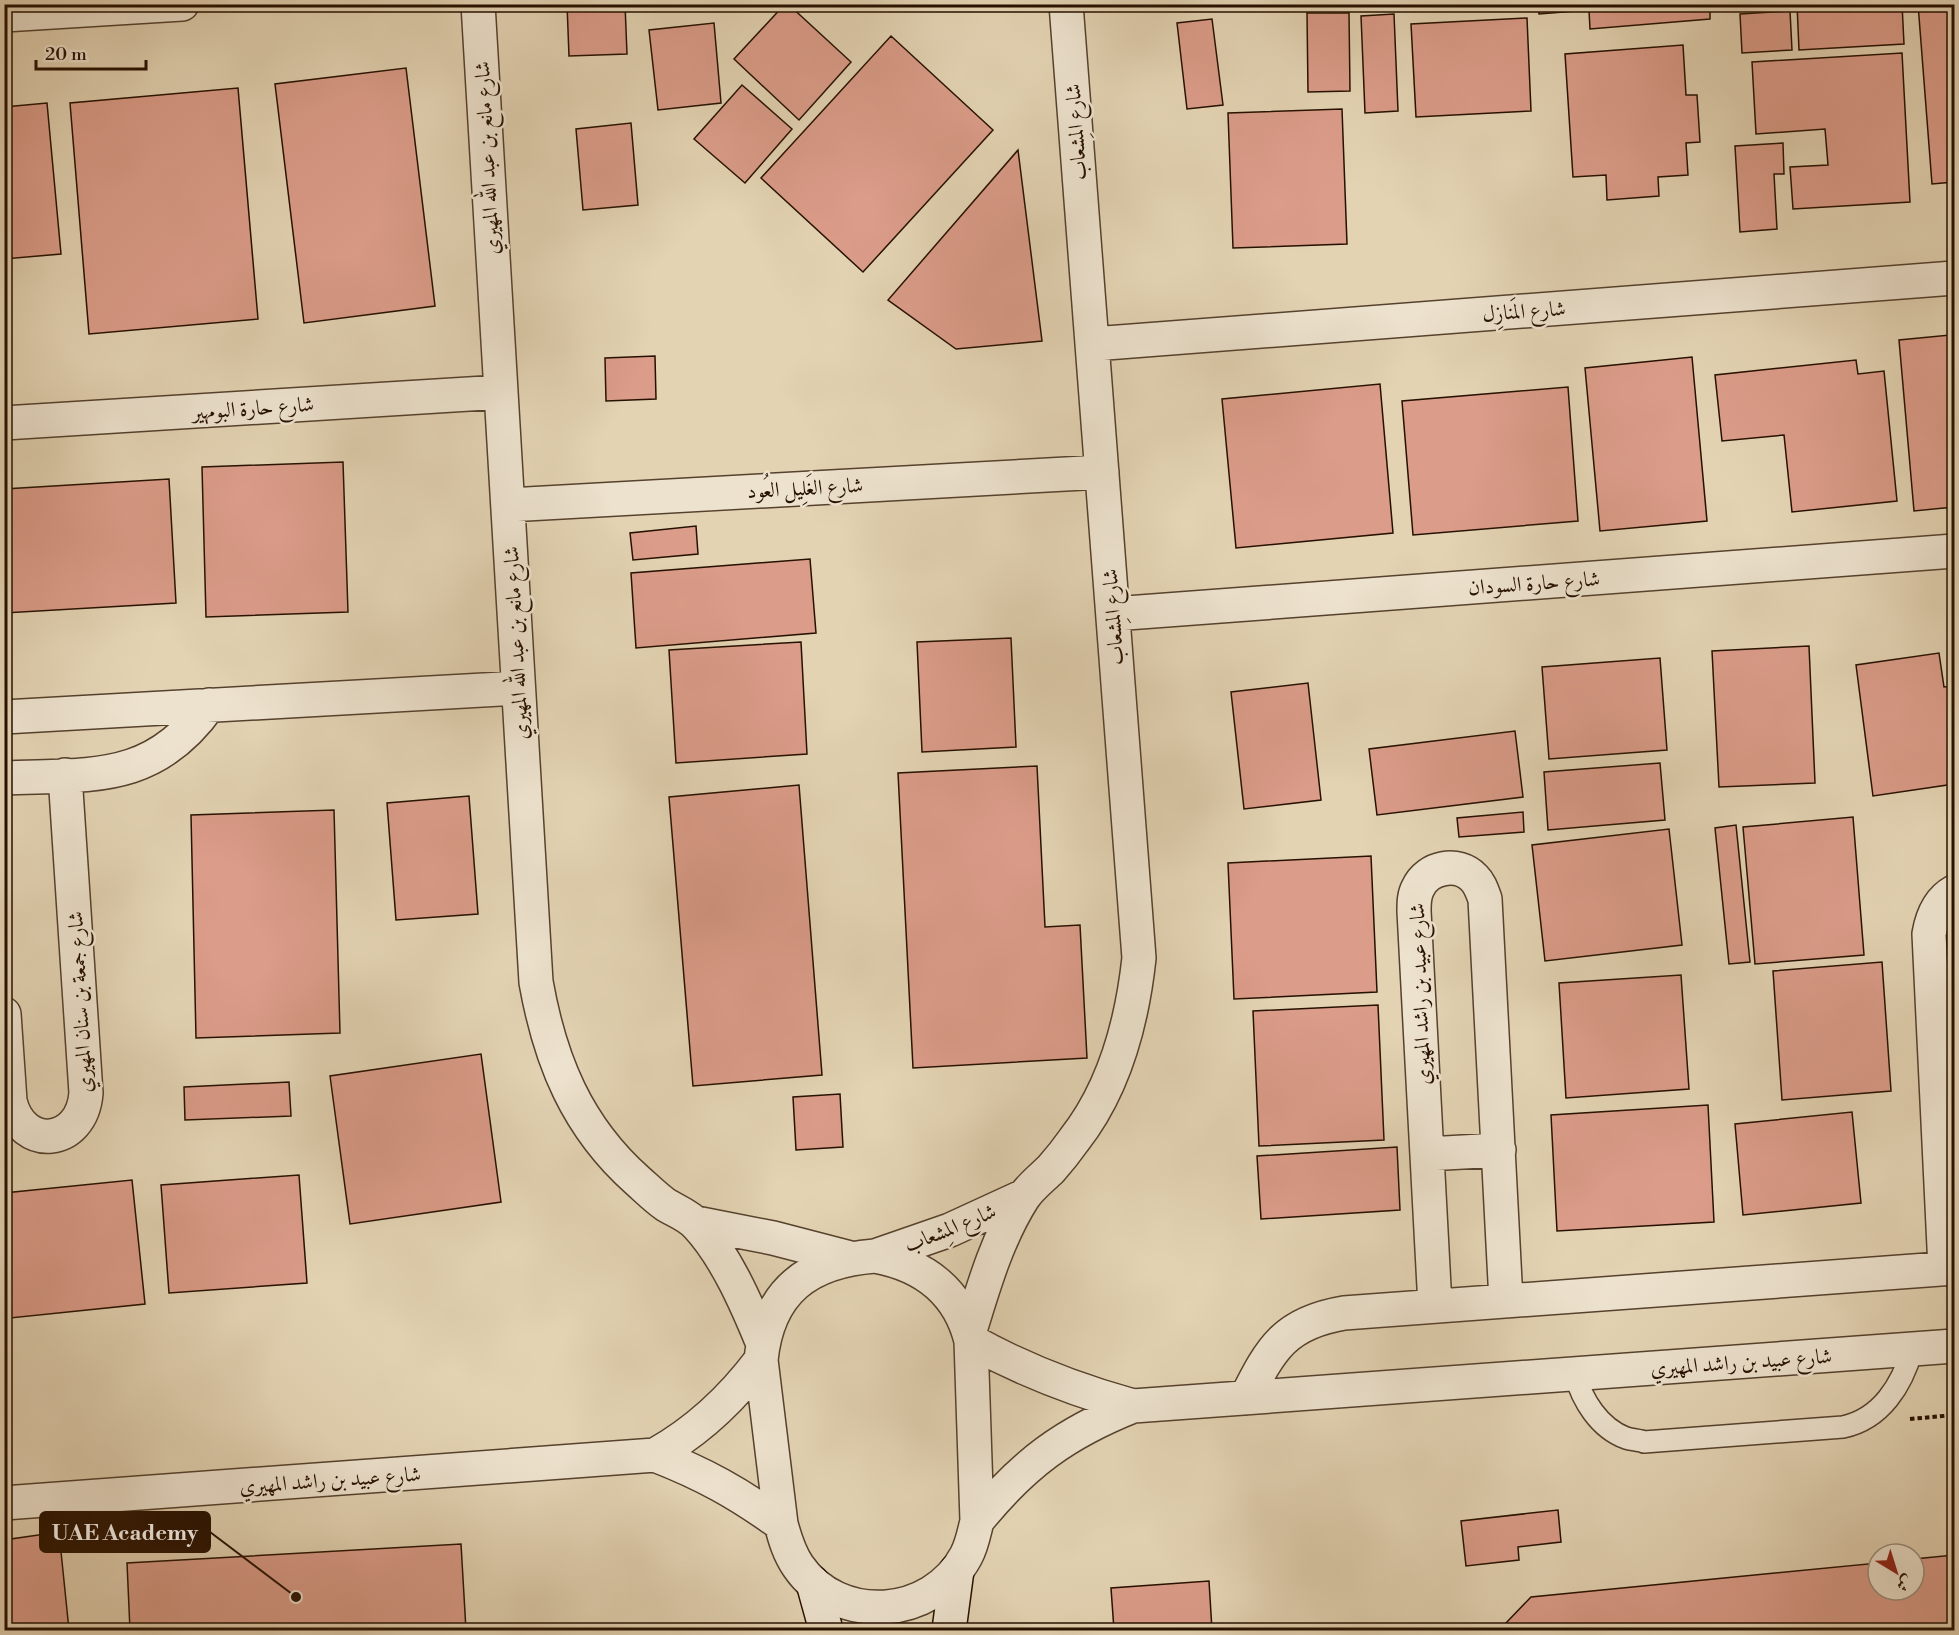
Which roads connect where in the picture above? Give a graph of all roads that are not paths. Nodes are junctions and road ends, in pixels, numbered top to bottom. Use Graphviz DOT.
graph roads {
  1 [pos="182,4"];
  2 [pos="478,4"];
  3 [pos="1066,4"];
  4 [pos="4,15"];
  5 [pos="1954,278"];
  6 [pos="1093,344"];
  7 [pos="501,392"];
  8 [pos="4,423"];
  9 [pos="1102,472"];
  10 [pos="508,505"];
  11 [pos="1954,551"];
  12 [pos="1113,615"];
  13 [pos="518,688"];
  14 [pos="209,705"];
  15 [pos="4,717"];
  16 [pos="65,775"];
  17 [pos="4,778"];
  18 [pos="1954,892"];
  19 [pos="4,1014"];
  20 [pos="1499,1150"];
  21 [pos="1427,1154"];
  22 [pos="1024,1196"];
  23 [pos="696,1223"];
  24 [pos="862,1257"];
  25 [pos="1950,1268"];
  26 [pos="1506,1301"];
  27 [pos="1435,1306"];
  28 [pos="970,1337"];
  29 [pos="1954,1346"];
  30 [pos="1912,1350"];
  31 [pos="762,1352"];
  32 [pos="1575,1374"];
  33 [pos="1246,1398"];
  34 [pos="1133,1406"];
  35 [pos="655,1455"];
  36 [pos="4,1503"];
  37 [pos="977,1521"];
  38 [pos="781,1524"];
  39 [pos="957,1570"];
  40 [pos="813,1583"];
  41 [pos="826,1630"];
  42 [pos="948,1630"];
  1 -- 4 [label="street"];
  2 -- 7 [label="street, شارع مانع بن عبد الله المهيري"];
  3 -- 6 [label="street, شارع المِشعاب"];
  5 -- 6 [label="street, شارع المَنازِل"];
  6 -- 9 [label="street, شارع المِشعاب"];
  7 -- 8 [label="street, شارع حارة البومهير"];
  7 -- 10 [label="street, شارع مانع بن عبد الله المهيري"];
  9 -- 10 [label="street, شارع الغَلِيل العُود"];
  9 -- 12 [label="street, شارع المِشعاب"];
  10 -- 13 [label="street, شارع مانع بن عبد الله المهيري"];
  11 -- 12 [label="street, شارع حارة السودان"];
  12 -- 22 [label="street, شارع المِشعاب"];
  13 -- 14 [label="street"];
  13 -- 23 [label="street, شارع مانع بن عبد الله المهيري"];
  14 -- 15 [label="street"];
  14 -- 16 [label="street"];
  16 -- 17 [label="street"];
  16 -- 19 [label="street, شارع جمعة بن سنان المهيري"];
  18 -- 25 [label="street"];
  20 -- 21 [label="street"];
  20 -- 21 [label="street, شارع عبيد بن راشد المهيري"];
  20 -- 26 [label="street, شارع عبيد بن راشد المهيري"];
  21 -- 27 [label="street, شارع عبيد بن راشد المهيري"];
  22 -- 24 [label="street, شارع المِشعاب"];
  22 -- 28 [label="street, شارع المِشعاب"];
  23 -- 24 [label="street, شارع مانع بن عبد الله المهيري"];
  23 -- 31 [label="street, شارع مانع بن عبد الله المهيري"];
  24 -- 28 [label="street, شارع مانع بن عبد الله المهيري"];
  24 -- 31 [label="street, شارع المِشعاب"];
  25 -- 26 [label="street"];
  26 -- 27 [label="street"];
  27 -- 33 [label="street"];
  28 -- 34 [label="street, شارع عبيد بن راشد المهيري"];
  28 -- 37 [label="street"];
  29 -- 30 [label="street, شارع عبيد بن راشد المهيري"];
  30 -- 32 [label="street, شارع عبيد بن راشد المهيري"];
  30 -- 32 [label="lane"];
  31 -- 35 [label="street, شارع عبيد بن راشد المهيري"];
  31 -- 38 [label="street"];
  32 -- 33 [label="street, شارع عبيد بن راشد المهيري"];
  33 -- 34 [label="street, شارع عبيد بن راشد المهيري"];
  34 -- 37 [label="street, شارع عبيد بن راشد المهيري"];
  35 -- 36 [label="street, شارع عبيد بن راشد المهيري"];
  35 -- 38 [label="street, شارع عبيد بن راشد المهيري"];
  37 -- 39 [label="street"];
  38 -- 40 [label="street"];
  39 -- 40 [label="street"];
  39 -- 42 [label="street"];
  40 -- 41 [label="street"];
}
